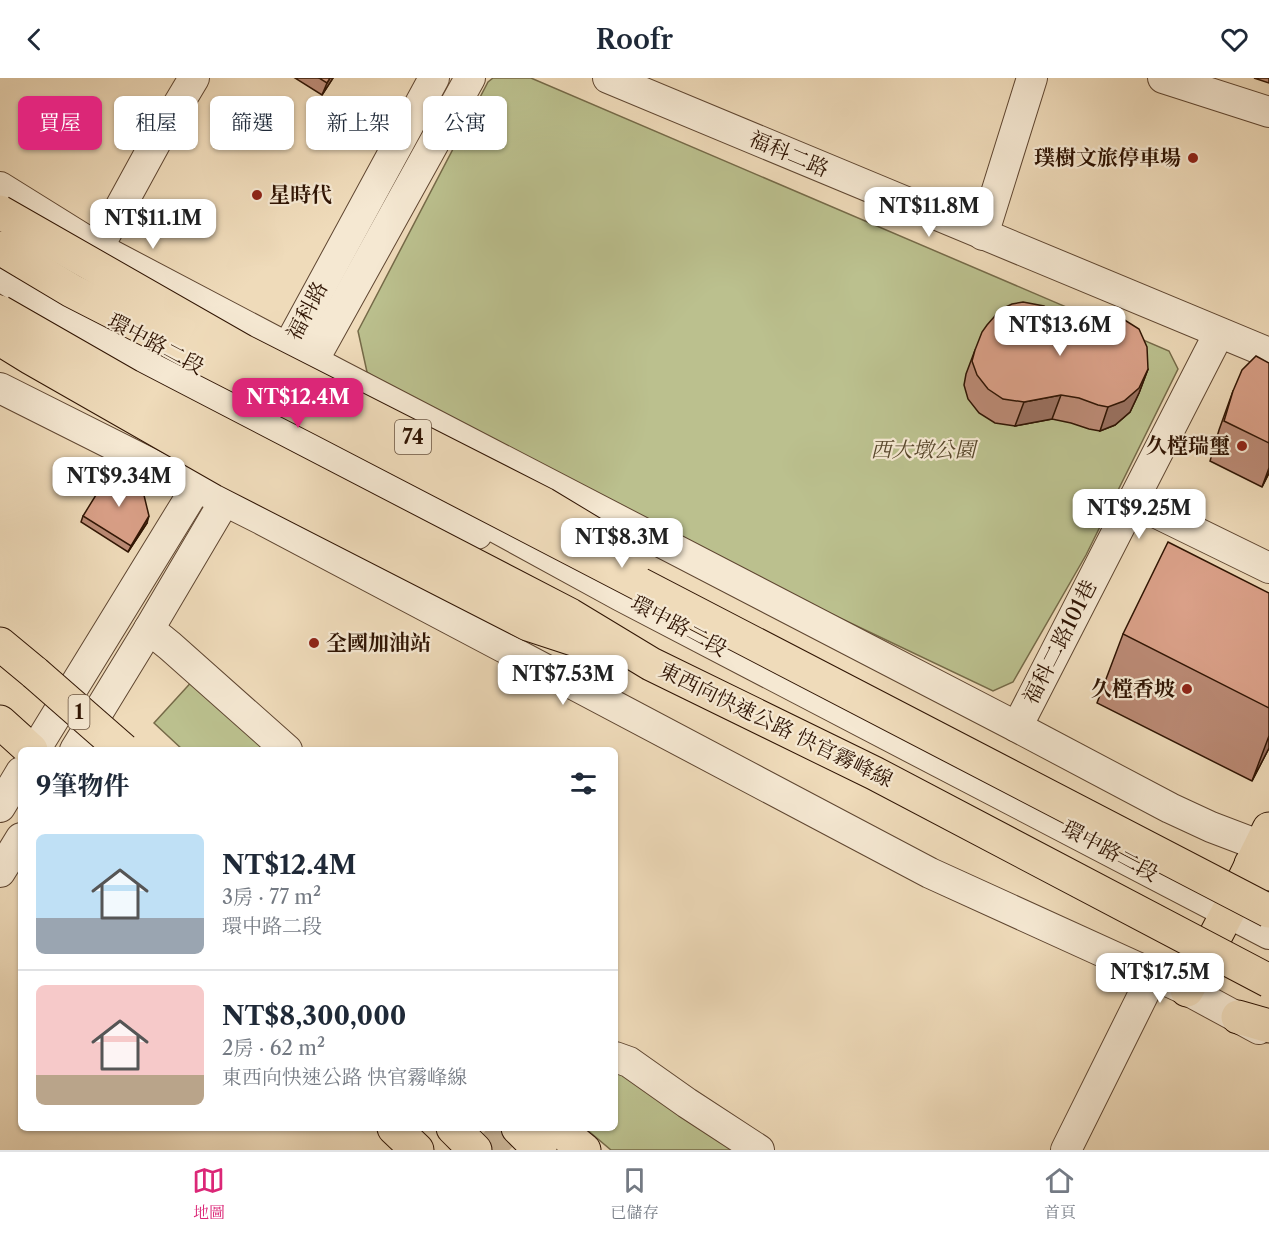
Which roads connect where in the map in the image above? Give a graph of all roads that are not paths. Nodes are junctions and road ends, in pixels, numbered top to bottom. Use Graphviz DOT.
graph roads {
  1 [pos="194,78"];
  2 [pos="434,78"];
  3 [pos="470,78"];
  4 [pos="608,78"];
  5 [pos="1032,78"];
  6 [pos="1163,78"];
  7 [pos="1269,112"];
  8 [pos="0,187"];
  9 [pos="0,212"];
  10 [pos="983,235"];
  11 [pos="0,248"];
  12 [pos="98,248"];
  13 [pos="0,255"];
  14 [pos="0,276"];
  15 [pos="0,312"];
  16 [pos="1219,333"];
  17 [pos="0,339"];
  18 [pos="1268,348"];
  19 [pos="300,354"];
  20 [pos="0,388"];
  21 [pos="250,405"];
  22 [pos="277,417"];
  23 [pos="196,487"];
  24 [pos="225,501"];
  25 [pos="1132,501"];
  26 [pos="1269,568"];
  27 [pos="149,630"];
  28 [pos="0,644"];
  29 [pos="651,664"];
  30 [pos="818,677"];
  31 [pos="1017,727"];
  32 [pos="20,739"];
  33 [pos="77,747"];
  34 [pos="120,747"];
  35 [pos="284,747"];
  36 [pos="18,777"];
  37 [pos="0,807"];
  38 [pos="18,843"];
  39 [pos="1264,853"];
  40 [pos="0,872"];
  41 [pos="1269,911"];
  42 [pos="1224,920"];
  43 [pos="1269,934"];
  44 [pos="1269,952"];
  45 [pos="1153,975"];
  46 [pos="1269,981"];
  47 [pos="1186,990"];
  48 [pos="1238,1017"];
  49 [pos="1269,1027"];
  50 [pos="1269,1035"];
  51 [pos="618,1058"];
  52 [pos="397,1131"];
  53 [pos="456,1131"];
  54 [pos="521,1131"];
  55 [pos="561,1131"];
  56 [pos="417,1150"];
  57 [pos="475,1150"];
  58 [pos="540,1150"];
  59 [pos="585,1150"];
  60 [pos="759,1150"];
  61 [pos="1066,1150"];
  1 -- 12 [label="street"];
  2 -- 19 [label="street, 福科路"];
  3 -- 19 [label="street, 福科路"];
  4 -- 10 [label="street, 福科二路"];
  5 -- 10 [label="street"];
  6 -- 7 [label="street"];
  8 -- 12 [label="street"];
  9 -- 30 [label="main road, 74, bridge"];
  10 -- 16 [label="street, 福科二路"];
  11 -- 30 [label="main road, 74, bridge"];
  12 -- 19 [label="street"];
  13 -- 21 [label="street, 環中路二段"];
  14 -- 21 [label="street, 環中路二段"];
  15 -- 29 [label="main road, 東西向快速公路 快官霧峰線, bridge"];
  16 -- 18 [label="street, 福科二路"];
  16 -- 25 [label="street, 福科二路101巷"];
  17 -- 29 [label="main road, bridge"];
  19 -- 21 [label="street, 福科路"];
  19 -- 22 [label="street, 福科路"];
  19 -- 31 [label="street"];
  20 -- 23 [label="street"];
  21 -- 22 [label="street, 環中路二段"];
  21 -- 23 [label="street, 福科路"];
  22 -- 24 [label="street, 福科路"];
  22 -- 42 [label="street, 環中路二段"];
  23 -- 24 [label="street"];
  23 -- 32 [label="street, 福科路"];
  24 -- 27 [label="street, 福科路"];
  24 -- 45 [label="street"];
  25 -- 26 [label="street"];
  25 -- 31 [label="street, 福科二路101巷"];
  27 -- 33 [label="street, 福科路"];
  27 -- 35 [label="street"];
  28 -- 34 [label="main road, 1, bridge"];
  29 -- 46 [label="main road, 東西向快速公路 快官霧峰線, bridge"];
  30 -- 41 [label="main road, 74, bridge"];
  31 -- 39 [label="street"];
  36 -- 37 [label="street"];
  38 -- 40 [label="street"];
  39 -- 42 [label="main road"];
  42 -- 43 [label="street, 環中路二段"];
  42 -- 44 [label="street, 環中路二段"];
  42 -- 47 [label="main road"];
  45 -- 47 [label="street"];
  45 -- 61 [label="street"];
  47 -- 48 [label="street"];
  48 -- 49 [label="main road"];
  48 -- 50 [label="street"];
  51 -- 60 [label="street"];
  52 -- 56 [label="main road"];
  53 -- 57 [label="main road"];
  54 -- 58 [label="main road"];
  55 -- 59 [label="main road"];
}
